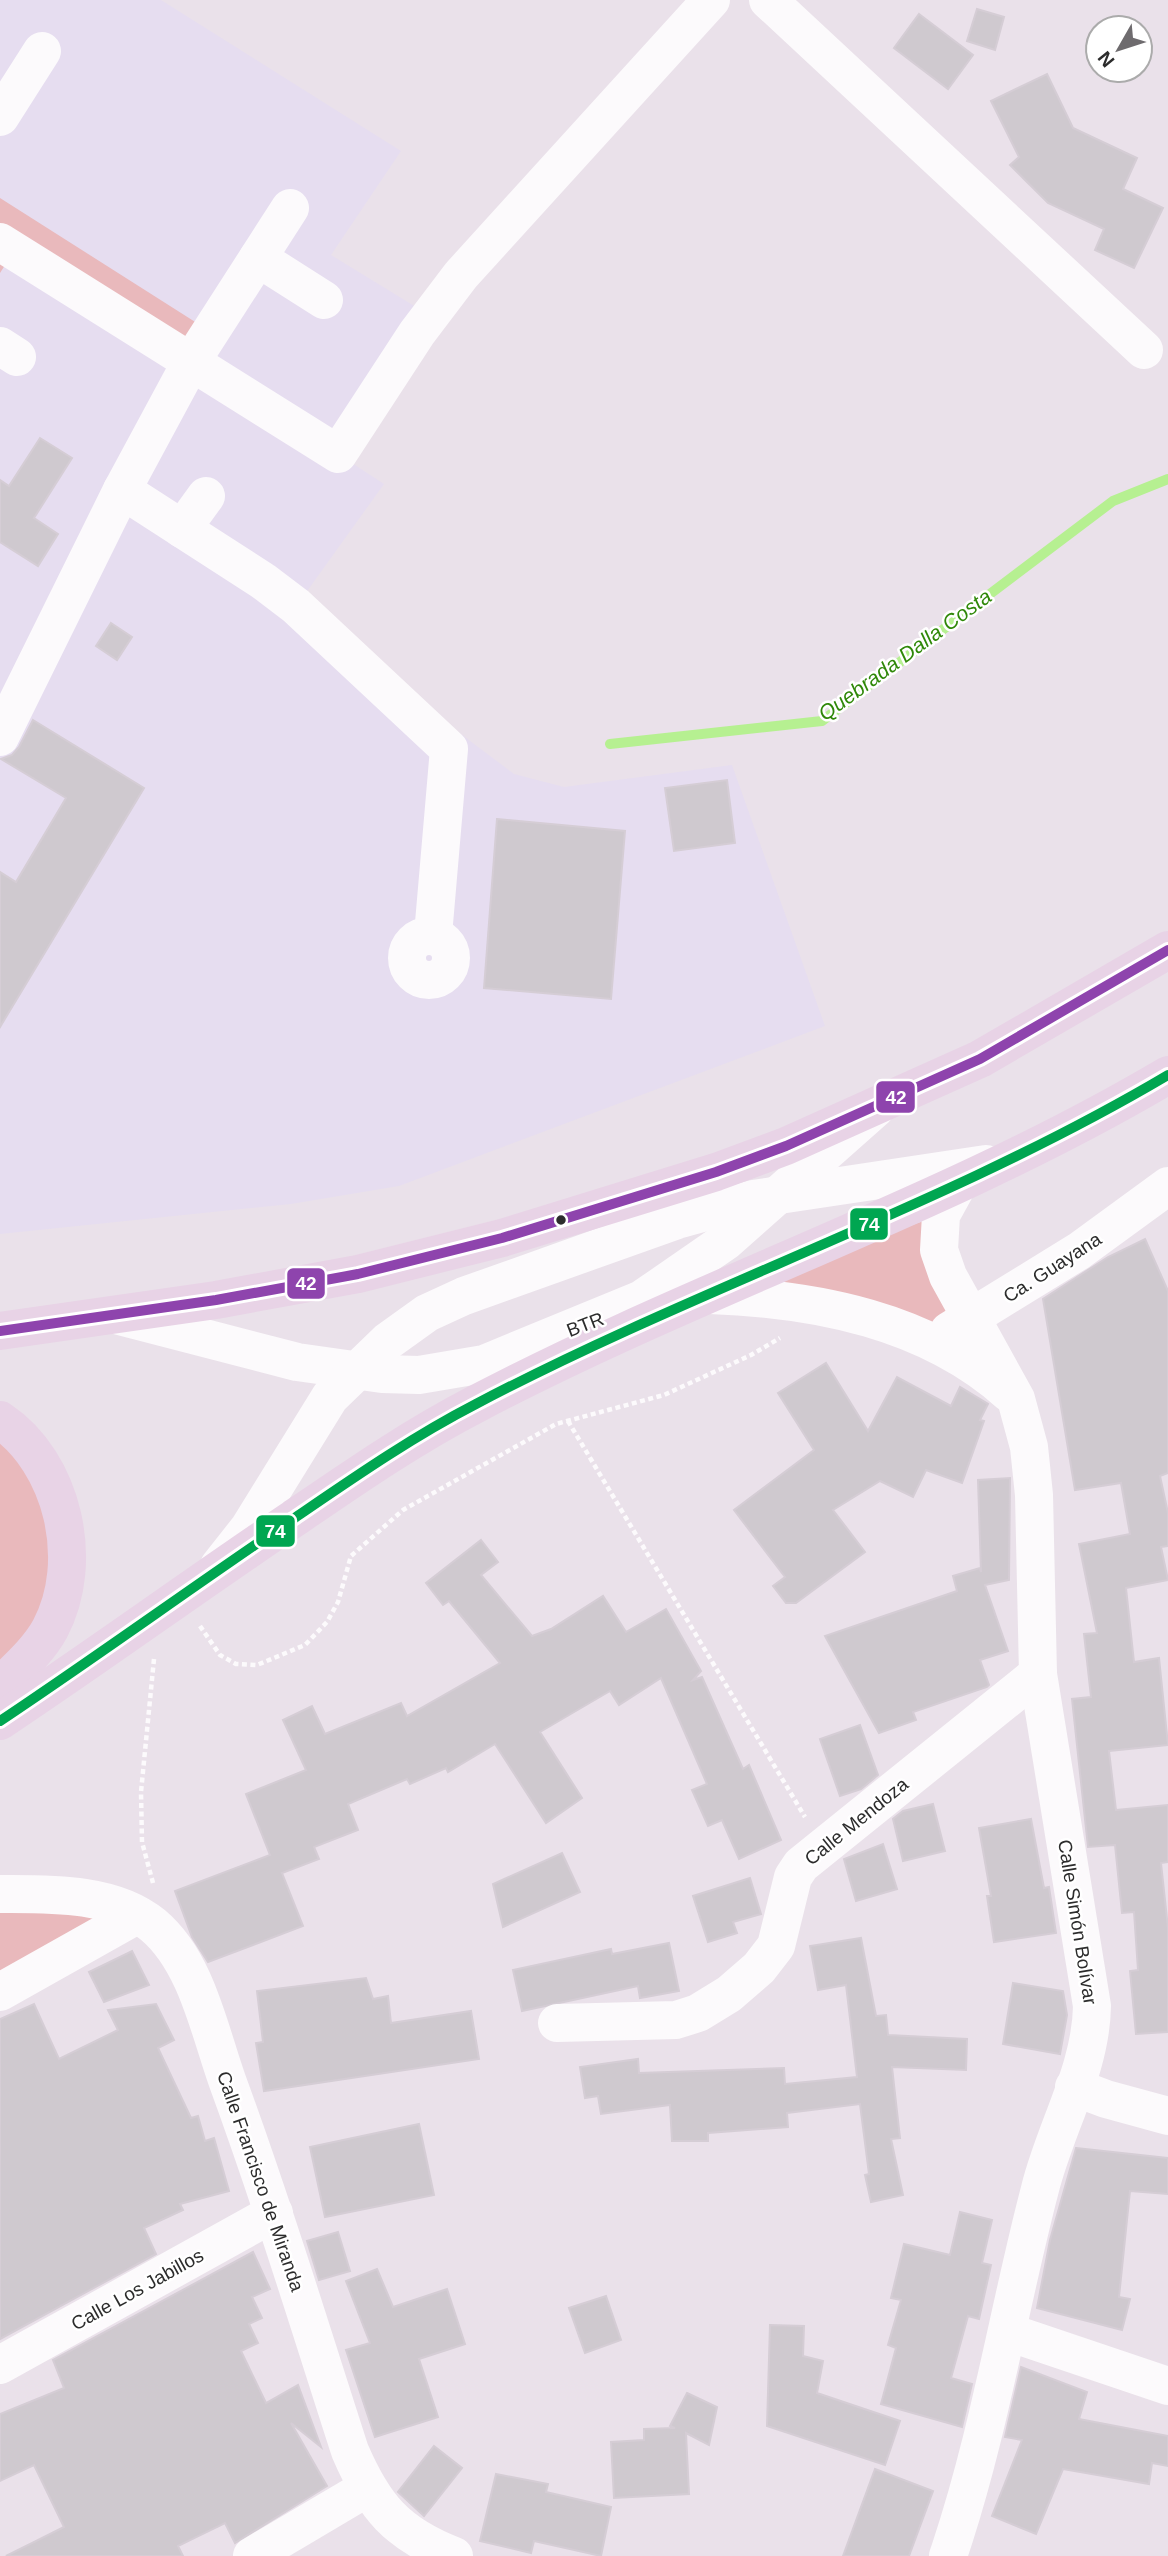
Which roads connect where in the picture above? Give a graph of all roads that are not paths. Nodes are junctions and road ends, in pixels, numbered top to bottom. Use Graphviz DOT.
graph roads {
  1 [pos="710,0"];
  2 [pos="768,0"];
  3 [pos="42,51"];
  4 [pos="0,117"];
  5 [pos="290,208"];
  6 [pos="5,255"];
  7 [pos="258,257"];
  8 [pos="324,300"];
  9 [pos="1144,350"];
  10 [pos="191,362"];
  11 [pos="122,490"];
  12 [pos="206,496"];
  13 [pos="182,529"];
  14 [pos="0,737"];
  15 [pos="433,935"];
  16 [pos="1168,950"];
  17 [pos="1168,1075"];
  18 [pos="883,1102"];
  19 [pos="1012,1160"];
  20 [pos="957,1186"];
  21 [pos="1168,1186"];
  22 [pos="781,1195"];
  23 [pos="710,1295"];
  24 [pos="117,1315"];
  25 [pos="971,1317"];
  26 [pos="0,1331"];
  27 [pos="932,1341"];
  28 [pos="357,1371"];
  29 [pos="1016,1399"];
  30 [pos="0,1420"];
  31 [pos="210,1575"];
  32 [pos="1038,1674"];
  33 [pos="0,1686"];
  34 [pos="0,1721"];
  35 [pos="0,1894"];
  36 [pos="137,1915"];
  37 [pos="0,1992"];
  38 [pos="557,2024"];
  39 [pos="1074,2087"];
  40 [pos="1168,2116"];
  41 [pos="274,2214"];
  42 [pos="1008,2332"];
  43 [pos="0,2365"];
  44 [pos="1168,2386"];
  45 [pos="367,2488"];
  46 [pos="252,2556"];
  47 [pos="454,2556"];
  48 [pos="948,2556"];
  1 -- 10 [label="street"];
  2 -- 9 [label="street"];
  3 -- 4 [label="street"];
  5 -- 7 [label="street"];
  6 -- 10 [label="street"];
  7 -- 8 [label="street"];
  7 -- 10 [label="street"];
  10 -- 11 [label="street"];
  11 -- 13 [label="street"];
  11 -- 14 [label="street"];
  12 -- 13 [label="street"];
  13 -- 15 [label="street"];
  16 -- 18 [label="main road"];
  17 -- 19 [label="main road"];
  18 -- 22 [label="street, BTR"];
  18 -- 24 [label="main road"];
  19 -- 20 [label="main road"];
  19 -- 22 [label="street, BTR"];
  20 -- 23 [label="main road"];
  20 -- 25 [label="street, Calle Simón Bolívar"];
  21 -- 25 [label="street, Ca. Guayana"];
  22 -- 28 [label="street, BTR"];
  22 -- 28 [label="street, BTR"];
  23 -- 27 [label="street"];
  23 -- 31 [label="main road"];
  24 -- 26 [label="main road"];
  24 -- 28 [label="street, BTR"];
  25 -- 27 [label="street, Ca. Guayana"];
  25 -- 29 [label="street, Calle Simón Bolívar"];
  27 -- 29 [label="street"];
  28 -- 31 [label="street, BTR"];
  29 -- 32 [label="street, Calle Simón Bolívar"];
  30 -- 33 [label="main road"];
  31 -- 34 [label="main road"];
  32 -- 38 [label="street, Calle Mendoza"];
  32 -- 39 [label="street, Calle Simón Bolívar"];
  35 -- 36 [label="street, Calle Francisco de Miranda"];
  36 -- 37 [label="street"];
  36 -- 41 [label="street, Calle Francisco de Miranda"];
  39 -- 40 [label="street"];
  39 -- 42 [label="street, Calle Simón Bolívar"];
  41 -- 43 [label="street, Calle Los Jabillos"];
  41 -- 45 [label="street, Calle Francisco de Miranda"];
  42 -- 44 [label="street"];
  42 -- 48 [label="street, Calle Simón Bolívar"];
  45 -- 46 [label="street"];
  45 -- 47 [label="street, Calle Francisco de Miranda"];
}
